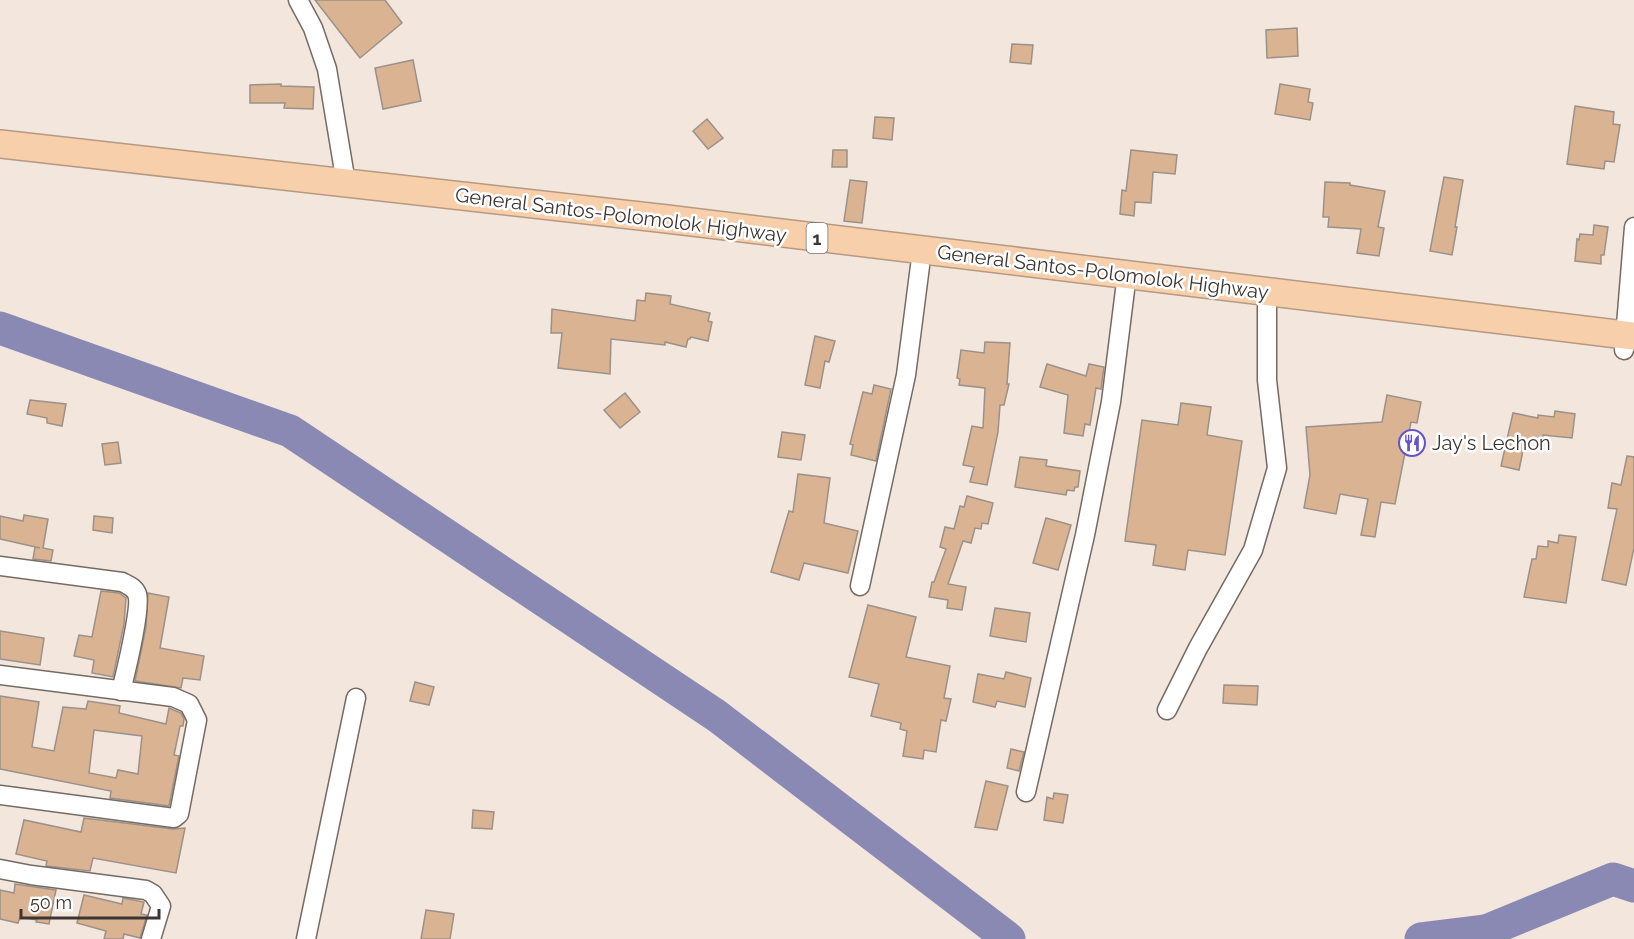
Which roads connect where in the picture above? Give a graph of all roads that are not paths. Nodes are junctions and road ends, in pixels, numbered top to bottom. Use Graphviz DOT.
graph roads {
  1 [pos="298,0"];
  2 [pos="0,144"];
  3 [pos="0,160"];
  4 [pos="346,183"];
  5 [pos="1634,227"];
  6 [pos="920,266"];
  7 [pos="1125,290"];
  8 [pos="1267,307"];
  9 [pos="1629,343"];
  10 [pos="0,566"];
  11 [pos="860,586"];
  12 [pos="0,675"];
  13 [pos="121,691"];
  14 [pos="356,698"];
  15 [pos="1167,710"];
  16 [pos="1026,792"];
  17 [pos="0,795"];
  18 [pos="0,869"];
  19 [pos="152,939"];
  20 [pos="306,939"];
  1 -- 4 [label="street"];
  2 -- 4 [label="highway, General Santos-Polomolok Highway / 1"];
  3 -- 6 [label="highway, 1"];
  4 -- 9 [label="highway, General Santos-Polomolok Highway / 1"];
  5 -- 9 [label="street"];
  6 -- 7 [label="highway, 1"];
  6 -- 11 [label="street"];
  7 -- 8 [label="highway, 1"];
  7 -- 16 [label="street"];
  8 -- 9 [label="highway, 1"];
  8 -- 15 [label="street"];
  10 -- 13 [label="street"];
  12 -- 13 [label="street"];
  13 -- 17 [label="street"];
  14 -- 20 [label="street"];
  18 -- 19 [label="street"];
}
